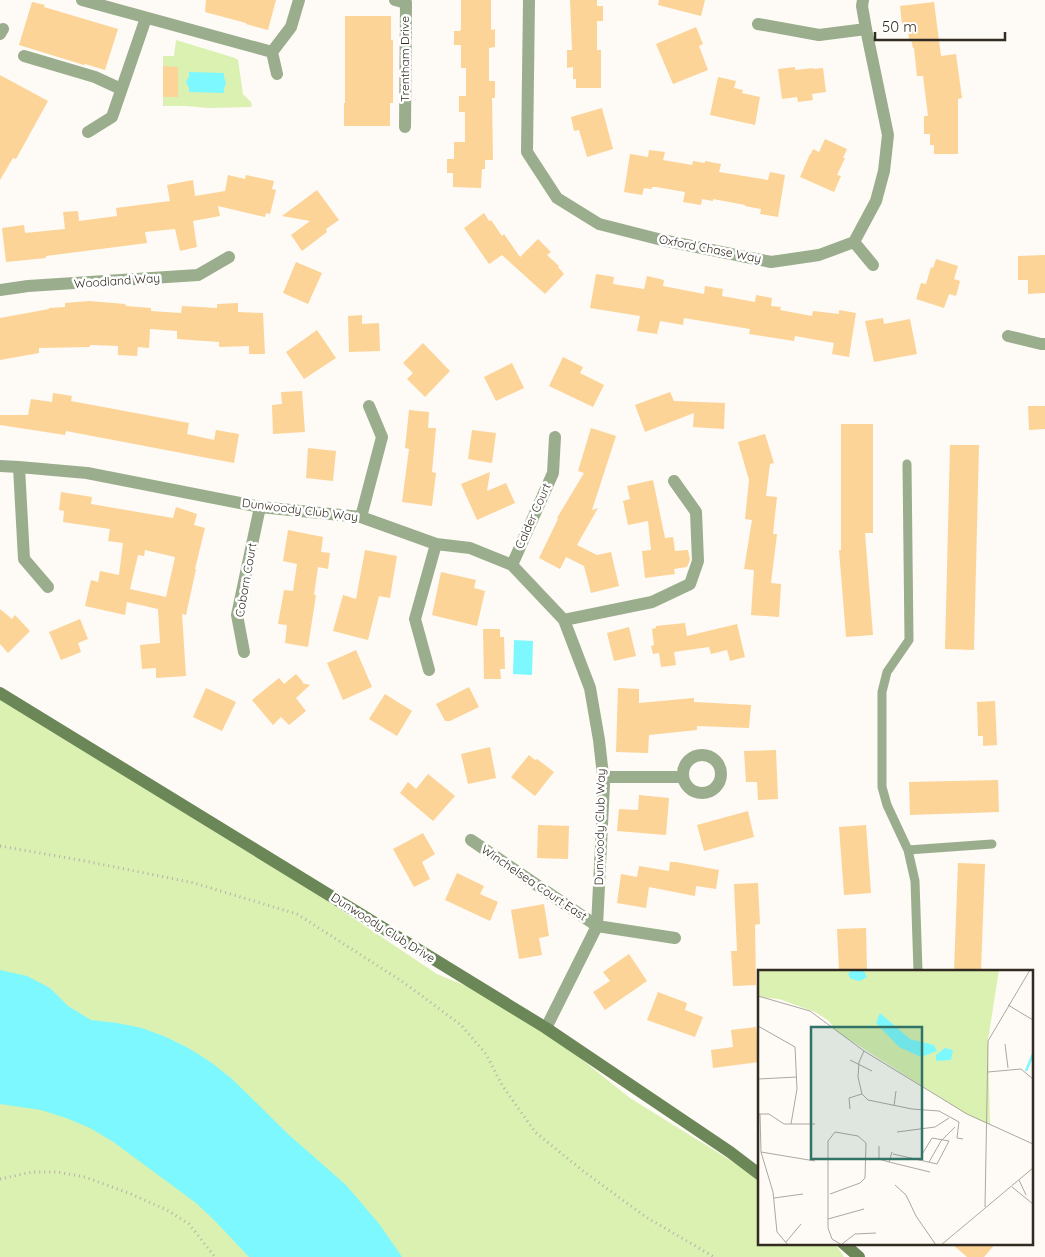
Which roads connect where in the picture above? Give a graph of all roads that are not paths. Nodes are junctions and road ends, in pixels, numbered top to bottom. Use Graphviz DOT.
graph roads {
  1 [pos="82,0"];
  2 [pos="299,0"];
  3 [pos="395,0"];
  4 [pos="529,0"];
  5 [pos="863,0"];
  6 [pos="146,18"];
  7 [pos="758,24"];
  8 [pos="866,30"];
  9 [pos="272,52"];
  10 [pos="24,56"];
  11 [pos="277,74"];
  12 [pos="121,89"];
  13 [pos="405,127"];
  14 [pos="88,132"];
  15 [pos="854,242"];
  16 [pos="229,257"];
  17 [pos="873,264"];
  18 [pos="0,290"];
  19 [pos="1008,336"];
  20 [pos="1045,344"];
  21 [pos="369,406"];
  22 [pos="555,437"];
  23 [pos="907,464"];
  24 [pos="0,466"];
  25 [pos="19,466"];
  26 [pos="674,481"];
  27 [pos="260,507"];
  28 [pos="361,517"];
  29 [pos="436,544"];
  30 [pos="512,565"];
  31 [pos="48,587"];
  32 [pos="564,620"];
  33 [pos="244,652"];
  34 [pos="430,670"];
  35 [pos="0,693"];
  36 [pos="603,777"];
  37 [pos="683,777"];
  38 [pos="471,840"];
  39 [pos="992,844"];
  40 [pos="908,850"];
  41 [pos="597,926"];
  42 [pos="675,938"];
  43 [pos="918,970"];
  44 [pos="546,1028"];
  45 [pos="758,1173"];
  46 [pos="844,1244"];
  47 [pos="859,1257"];
  1 -- 6 [label="street"];
  2 -- 9 [label="street"];
  3 -- 13 [label="street, Trentham Drive"];
  4 -- 15 [label="street, Oxford Chase Way"];
  5 -- 8 [label="street"];
  6 -- 9 [label="street"];
  6 -- 12 [label="street"];
  7 -- 8 [label="street"];
  8 -- 15 [label="street"];
  9 -- 11 [label="street"];
  10 -- 12 [label="street"];
  12 -- 14 [label="street"];
  15 -- 17 [label="street"];
  16 -- 18 [label="street, Woodland Way"];
  19 -- 20 [label="street"];
  21 -- 28 [label="street"];
  22 -- 30 [label="street, Calder Court"];
  23 -- 40 [label="lane"];
  24 -- 25 [label="street, Dunwoody Club Way"];
  25 -- 27 [label="street, Dunwoody Club Way"];
  25 -- 31 [label="street"];
  26 -- 32 [label="street"];
  27 -- 28 [label="street, Dunwoody Club Way"];
  27 -- 33 [label="street, Coborn Court"];
  28 -- 29 [label="street, Dunwoody Club Way"];
  29 -- 30 [label="street, Dunwoody Club Way"];
  29 -- 34 [label="street"];
  30 -- 32 [label="street, Dunwoody Club Way"];
  32 -- 36 [label="street, Dunwoody Club Way"];
  35 -- 44 [label="street, Dunwoody Club Drive"];
  36 -- 37 [label="street"];
  36 -- 41 [label="street, Dunwoody Club Way"];
  38 -- 41 [label="street, Winchelsea Court East"];
  39 -- 40 [label="lane"];
  40 -- 43 [label="lane"];
  41 -- 42 [label="street"];
  41 -- 44 [label="street, Dunwoody Club Way"];
  44 -- 45 [label="street, Dunwoody Club Drive"];
  46 -- 47 [label="street"];
}
